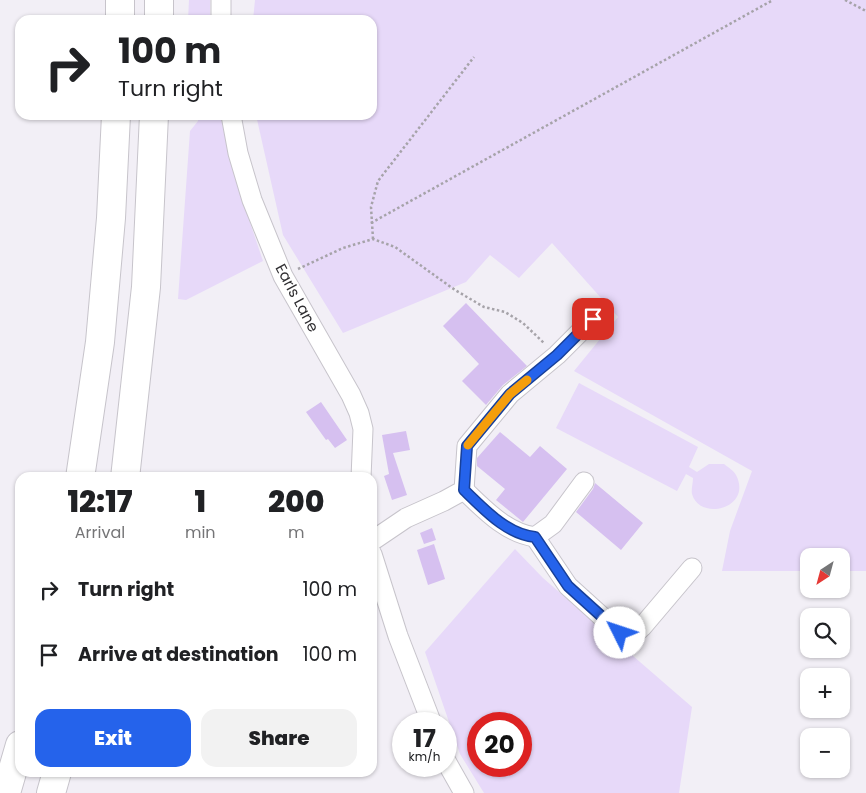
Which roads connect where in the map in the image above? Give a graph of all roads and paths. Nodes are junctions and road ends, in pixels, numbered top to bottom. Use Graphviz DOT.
graph roads {
  1 [pos="120,0"];
  2 [pos="159,0"];
  3 [pos="221,0"];
  4 [pos="773,0"];
  5 [pos="845,0"];
  6 [pos="866,11"];
  7 [pos="120,15"];
  8 [pos="159,15"];
  9 [pos="221,15"];
  10 [pos="474,57"];
  11 [pos="116,120"];
  12 [pos="154,120"];
  13 [pos="232,120"];
  14 [pos="371,223"];
  15 [pos="373,239"];
  16 [pos="283,276"];
  17 [pos="593,319"];
  18 [pos="557,355"];
  19 [pos="81,472"];
  20 [pos="126,472"];
  21 [pos="361,472"];
  22 [pos="584,482"];
  23 [pos="464,490"];
  24 [pos="535,537"];
  25 [pos="377,538"];
  26 [pos="692,568"];
  27 [pos="377,570"];
  28 [pos="427,712"];
  29 [pos="15,762"];
  30 [pos="56,777"];
  31 [pos="455,777"];
  32 [pos="6,793"];
  33 [pos="51,793"];
  34 [pos="464,793"];
  1 -- 7 [label="highway"];
  2 -- 8 [label="highway"];
  3 -- 9 [label="street"];
  4 -- 14 [label="path"];
  5 -- 6 [label="path"];
  10 -- 14 [label="path"];
  11 -- 19 [label="highway"];
  12 -- 20 [label="highway"];
  13 -- 16 [label="street, Earls Lane"];
  14 -- 15 [label="path"];
  15 -- 16 [label="path"];
  15 -- 18 [label="path"];
  16 -- 21 [label="street, Earls Lane"];
  17 -- 18 [label="street"];
  18 -- 23 [label="street"];
  22 -- 24 [label="street"];
  23 -- 24 [label="street"];
  23 -- 25 [label="street"];
  24 -- 26 [label="street"];
  27 -- 28 [label="street"];
  29 -- 32 [label="highway"];
  30 -- 33 [label="highway"];
  31 -- 34 [label="street"];
}
